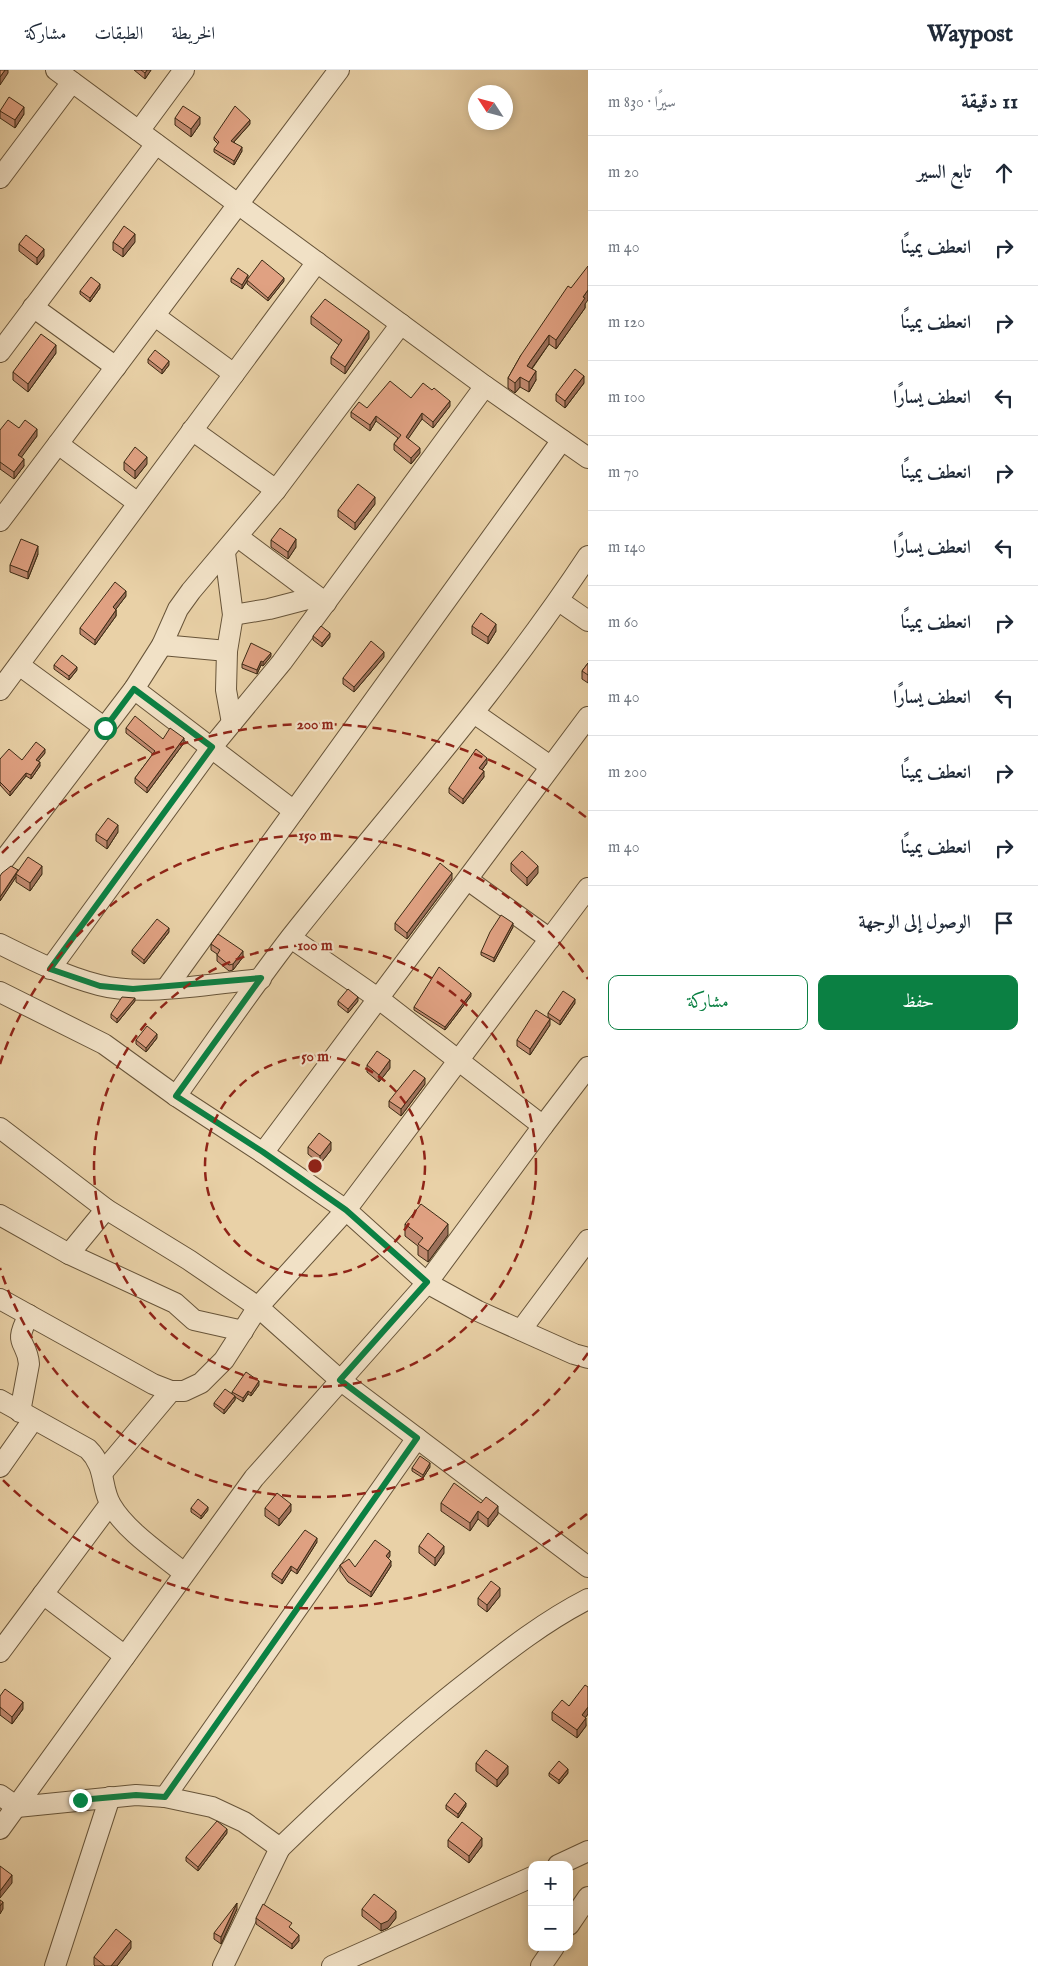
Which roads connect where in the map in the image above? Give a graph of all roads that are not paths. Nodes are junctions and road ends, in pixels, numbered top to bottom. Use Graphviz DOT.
graph roads {
  1 [pos="56,70"];
  2 [pos="184,70"];
  3 [pos="339,70"];
  4 [pos="72,82"];
  5 [pos="138,131"];
  6 [pos="156,144"];
  7 [pos="0,178"];
  8 [pos="239,205"];
  9 [pos="317,262"];
  10 [pos="34,307"];
  11 [pos="155,316"];
  12 [pos="401,324"];
  13 [pos="0,352"];
  14 [pos="116,367"];
  15 [pos="234,374"];
  16 [pos="485,386"];
  17 [pos="192,430"];
  18 [pos="562,440"];
  19 [pos="58,444"];
  20 [pos="588,458"];
  21 [pos="276,490"];
  22 [pos="138,503"];
  23 [pos="0,520"];
  24 [pos="238,537"];
  25 [pos="225,553"];
  26 [pos="588,556"];
  27 [pos="320,600"];
  28 [pos="559,601"];
  29 [pos="234,615"];
  30 [pos="588,621"];
  31 [pos="162,645"];
  32 [pos="227,651"];
  33 [pos="19,665"];
  34 [pos="134,689"];
  35 [pos="0,690"];
  36 [pos="474,713"];
  37 [pos="588,717"];
  38 [pos="232,723"];
  39 [pos="105,728"];
  40 [pos="212,747"];
  41 [pos="550,766"];
  42 [pos="294,811"];
  43 [pos="0,865"];
  44 [pos="468,880"];
  45 [pos="588,888"];
  46 [pos="291,938"];
  47 [pos="550,939"];
  48 [pos="0,944"];
  49 [pos="50,969"];
  50 [pos="261,978"];
  51 [pos="167,987"];
  52 [pos="0,992"];
  53 [pos="378,999"];
  54 [pos="460,1062"];
  55 [pos="588,1067"];
  56 [pos="176,1096"];
  57 [pos="543,1126"];
  58 [pos="0,1128"];
  59 [pos="263,1152"];
  60 [pos="106,1209"];
  61 [pos="346,1210"];
  62 [pos="0,1215"];
  63 [pos="588,1240"];
  64 [pos="69,1254"];
  65 [pos="427,1282"];
  66 [pos="0,1299"];
  67 [pos="258,1307"];
  68 [pos="29,1315"];
  69 [pos="521,1330"];
  70 [pos="243,1331"];
  71 [pos="588,1358"];
  72 [pos="340,1380"];
  73 [pos="171,1390"];
  74 [pos="0,1400"];
  75 [pos="26,1416"];
  76 [pos="417,1438"];
  77 [pos="0,1467"];
  78 [pos="103,1472"];
  79 [pos="110,1504"];
  80 [pos="588,1567"];
  81 [pos="184,1573"];
  82 [pos="43,1594"];
  83 [pos="588,1599"];
  84 [pos="0,1652"];
  85 [pos="125,1656"];
  86 [pos="0,1795"];
  87 [pos="165,1797"];
  88 [pos="110,1798"];
  89 [pos="17,1806"];
  90 [pos="0,1829"];
  91 [pos="280,1848"];
  92 [pos="588,1851"];
  93 [pos="567,1861"];
  94 [pos="528,1879"];
  95 [pos="588,1897"];
  96 [pos="573,1919"];
  97 [pos="551,1951"];
  98 [pos="55,1966"];
  99 [pos="223,1966"];
  100 [pos="332,1966"];
  101 [pos="541,1966"];
  1 -- 4 [label="street"];
  2 -- 5 [label="street"];
  3 -- 8 [label="street"];
  4 -- 5 [label="street"];
  4 -- 7 [label="street"];
  5 -- 6 [label="street"];
  6 -- 8 [label="street"];
  6 -- 10 [label="street"];
  8 -- 9 [label="street"];
  8 -- 11 [label="street"];
  9 -- 12 [label="street"];
  9 -- 15 [label="street"];
  10 -- 13 [label="street"];
  10 -- 14 [label="street"];
  11 -- 14 [label="street"];
  11 -- 15 [label="street"];
  12 -- 16 [label="street"];
  12 -- 21 [label="street"];
  14 -- 19 [label="street"];
  15 -- 17 [label="street"];
  16 -- 18 [label="street"];
  16 -- 27 [label="street"];
  17 -- 21 [label="street"];
  17 -- 22 [label="street"];
  18 -- 20 [label="street"];
  18 -- 42 [label="street"];
  19 -- 22 [label="street"];
  19 -- 23 [label="street"];
  21 -- 24 [label="street"];
  22 -- 33 [label="street"];
  24 -- 25 [label="street"];
  24 -- 27 [label="street"];
  25 -- 29 [label="street"];
  25 -- 31 [label="street"];
  26 -- 28 [label="street"];
  27 -- 29 [label="street"];
  27 -- 38 [label="street"];
  28 -- 30 [label="street"];
  28 -- 36 [label="street"];
  29 -- 32 [label="street"];
  31 -- 32 [label="street"];
  31 -- 34 [label="street"];
  32 -- 38 [label="street"];
  33 -- 35 [label="street"];
  33 -- 39 [label="street"];
  34 -- 39 [label="street"];
  34 -- 40 [label="street"];
  36 -- 41 [label="street"];
  36 -- 46 [label="street"];
  37 -- 41 [label="street"];
  38 -- 40 [label="street"];
  39 -- 43 [label="street"];
  40 -- 42 [label="street"];
  40 -- 49 [label="street"];
  41 -- 44 [label="street"];
  42 -- 51 [label="street"];
  44 -- 47 [label="street"];
  44 -- 53 [label="street"];
  45 -- 47 [label="street"];
  46 -- 50 [label="street"];
  46 -- 53 [label="street"];
  47 -- 54 [label="street"];
  48 -- 49 [label="street"];
  49 -- 51 [label="street"];
  50 -- 51 [label="street"];
  50 -- 56 [label="street"];
  52 -- 56 [label="street"];
  53 -- 54 [label="street"];
  53 -- 59 [label="street"];
  54 -- 57 [label="street"];
  54 -- 61 [label="street"];
  55 -- 57 [label="street"];
  56 -- 59 [label="street"];
  57 -- 65 [label="street"];
  58 -- 60 [label="street"];
  59 -- 61 [label="street"];
  60 -- 64 [label="street"];
  60 -- 67 [label="street"];
  61 -- 65 [label="street"];
  61 -- 67 [label="street"];
  62 -- 64 [label="street"];
  63 -- 69 [label="street"];
  64 -- 70 [label="street"];
  65 -- 69 [label="street"];
  65 -- 72 [label="street"];
  66 -- 68 [label="street"];
  67 -- 70 [label="street"];
  67 -- 72 [label="street"];
  68 -- 73 [label="street"];
  68 -- 75 [label="street"];
  69 -- 71 [label="street"];
  70 -- 73 [label="street"];
  72 -- 76 [label="street"];
  72 -- 81 [label="street"];
  73 -- 78 [label="street"];
  74 -- 75 [label="street"];
  75 -- 77 [label="street"];
  75 -- 78 [label="street"];
  76 -- 80 [label="street"];
  76 -- 87 [label="street"];
  78 -- 79 [label="street"];
  79 -- 81 [label="street"];
  79 -- 82 [label="street"];
  81 -- 85 [label="street"];
  82 -- 84 [label="street"];
  82 -- 85 [label="street"];
  83 -- 91 [label="street"];
  85 -- 89 [label="street"];
  86 -- 89 [label="street"];
  87 -- 88 [label="street"];
  87 -- 91 [label="street"];
  88 -- 89 [label="street"];
  88 -- 98 [label="street"];
  89 -- 90 [label="street"];
  91 -- 99 [label="street"];
  92 -- 93 [label="street"];
  94 -- 100 [label="street"];
  95 -- 96 [label="street"];
  97 -- 101 [label="street"];
}
